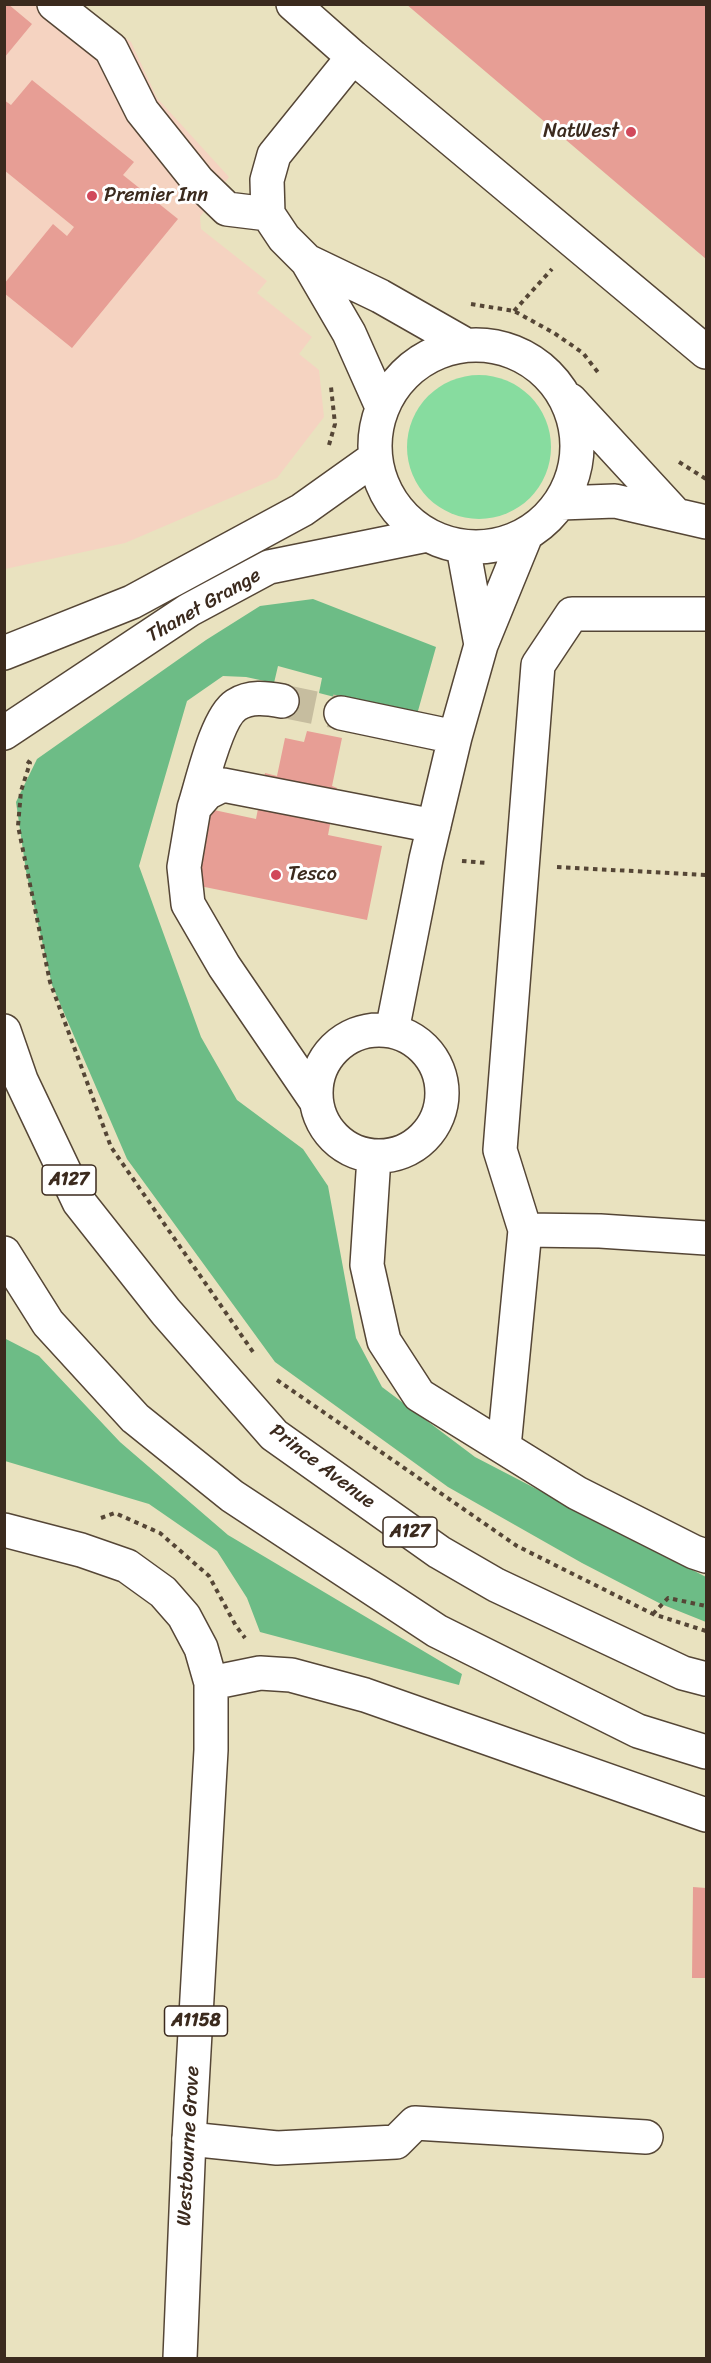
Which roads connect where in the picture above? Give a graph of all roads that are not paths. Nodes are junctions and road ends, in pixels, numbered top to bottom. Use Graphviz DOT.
graph roads {
  1 [pos="54,4"];
  2 [pos="293,4"];
  3 [pos="353,57"];
  4 [pos="268,214"];
  5 [pos="307,261"];
  6 [pos="466,345"];
  7 [pos="706,352"];
  8 [pos="563,392"];
  9 [pos="382,407"];
  10 [pos="375,458"];
  11 [pos="561,503"];
  12 [pos="675,514"];
  13 [pos="706,522"];
  14 [pos="427,535"];
  15 [pos="526,535"];
  16 [pos="463,547"];
  17 [pos="706,614"];
  18 [pos="481,645"];
  19 [pos="4,653"];
  20 [pos="282,701"];
  21 [pos="341,713"];
  22 [pos="4,733"];
  23 [pos="455,737"];
  24 [pos="194,808"];
  25 [pos="434,826"];
  26 [pos="4,1031"];
  27 [pos="392,1031"];
  28 [pos="316,1101"];
  29 [pos="375,1157"];
  30 [pos="525,1230"];
  31 [pos="706,1238"];
  32 [pos="4,1253"];
  33 [pos="4,1291"];
  34 [pos="48,1323"];
  35 [pos="504,1447"];
  36 [pos="4,1530"];
  37 [pos="706,1556"];
  38 [pos="706,1679"];
  39 [pos="211,1683"];
  40 [pos="706,1752"];
  41 [pos="706,1815"];
  42 [pos="646,2136"];
  43 [pos="189,2139"];
  44 [pos="180,2358"];
  1 -- 4 [label="main road"];
  2 -- 3 [label="main road"];
  3 -- 4 [label="main road"];
  3 -- 7 [label="main road"];
  4 -- 5 [label="main road"];
  5 -- 6 [label="main road"];
  5 -- 9 [label="main road"];
  6 -- 8 [label="main road"];
  6 -- 9 [label="main road"];
  8 -- 11 [label="main road"];
  8 -- 12 [label="main road"];
  9 -- 10 [label="main road"];
  10 -- 14 [label="main road"];
  10 -- 19 [label="main road, Thanet Grange"];
  11 -- 12 [label="main road"];
  11 -- 15 [label="main road"];
  12 -- 13 [label="main road"];
  14 -- 16 [label="main road"];
  14 -- 22 [label="main road, Thanet Grange"];
  15 -- 16 [label="main road"];
  15 -- 18 [label="main road"];
  16 -- 18 [label="main road"];
  17 -- 30 [label="main road"];
  18 -- 23 [label="main road"];
  20 -- 24 [label="main road"];
  21 -- 23 [label="main road"];
  23 -- 25 [label="main road"];
  24 -- 25 [label="main road"];
  24 -- 28 [label="main road"];
  25 -- 27 [label="main road"];
  26 -- 38 [label="main road, Prince Avenue / A127"];
  27 -- 28 [label="main road"];
  27 -- 29 [label="main road"];
  28 -- 29 [label="main road"];
  29 -- 35 [label="main road"];
  30 -- 31 [label="main road"];
  30 -- 35 [label="main road"];
  32 -- 34 [label="main road"];
  33 -- 34 [label="main road"];
  34 -- 40 [label="main road"];
  35 -- 37 [label="main road"];
  36 -- 39 [label="main road, A1158"];
  39 -- 41 [label="main road"];
  39 -- 43 [label="main road, Westbourne Grove / A1158"];
  42 -- 43 [label="main road"];
  43 -- 44 [label="main road, Westbourne Grove / A1158"];
}
